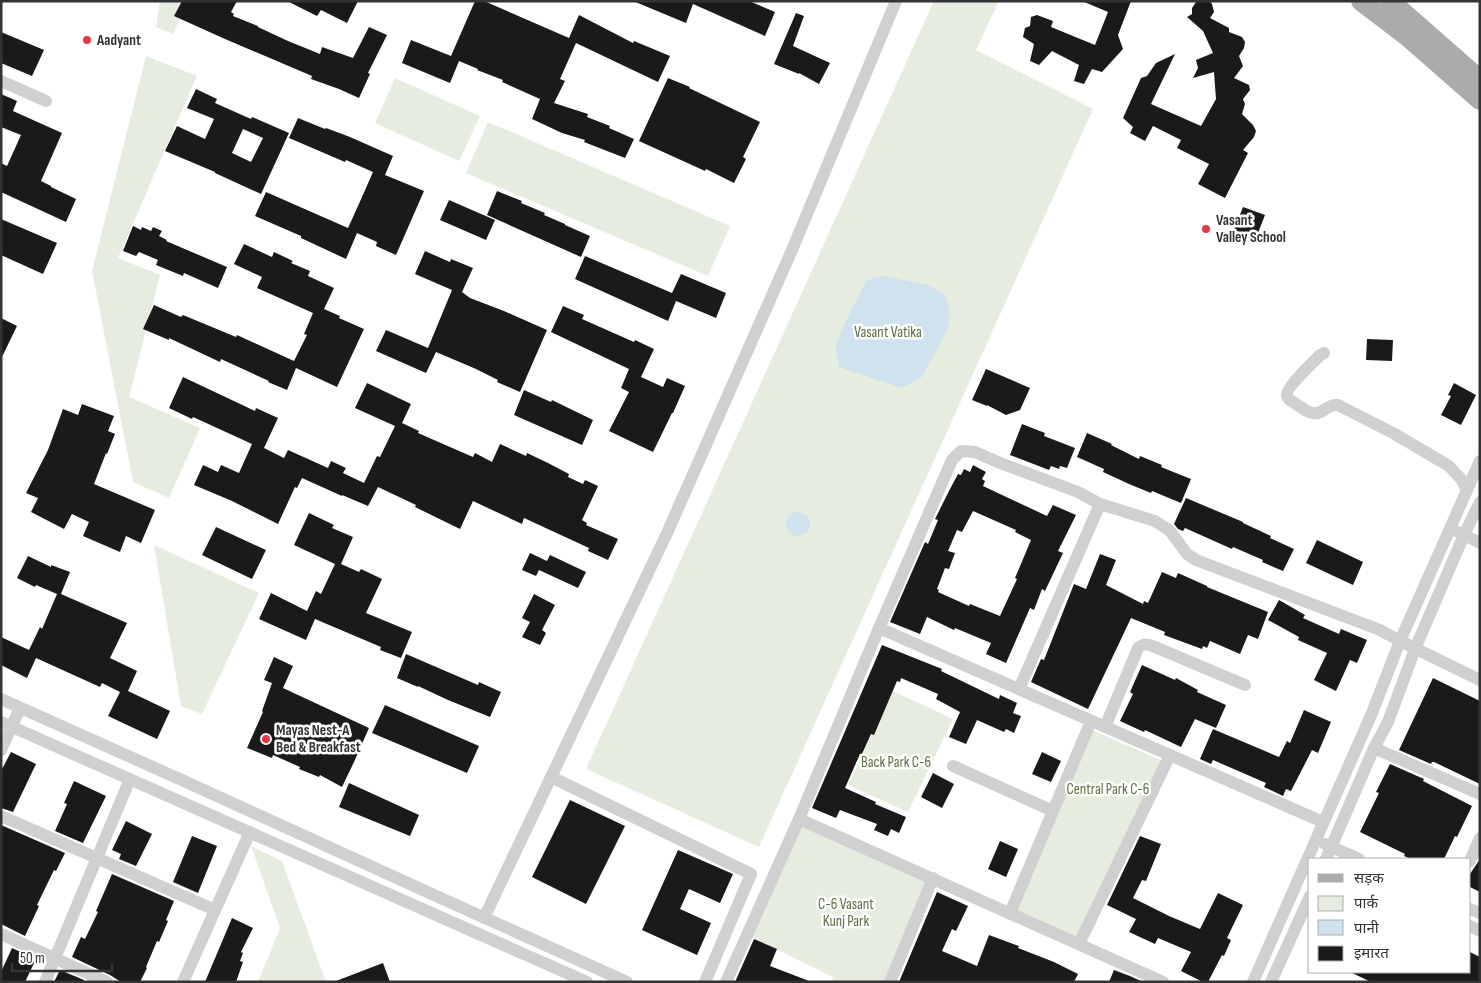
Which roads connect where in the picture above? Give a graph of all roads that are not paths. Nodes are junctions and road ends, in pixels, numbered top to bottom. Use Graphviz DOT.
graph roads {
  1 [pos="896,1"];
  2 [pos="1361,1"];
  3 [pos="1390,1"];
  4 [pos="1480,80"];
  5 [pos="1,81"];
  6 [pos="1480,100"];
  7 [pos="46,101"];
  8 [pos="1324,353"];
  9 [pos="1480,460"];
  10 [pos="1467,490"];
  11 [pos="1480,502"];
  12 [pos="1100,504"];
  13 [pos="1449,528"];
  14 [pos="1464,535"];
  15 [pos="1480,542"];
  16 [pos="879,628"];
  17 [pos="1400,641"];
  18 [pos="1415,649"];
  19 [pos="1480,680"];
  20 [pos="1244,686"];
  21 [pos="1019,689"];
  22 [pos="1,699"];
  23 [pos="20,708"];
  24 [pos="1091,721"];
  25 [pos="6,724"];
  26 [pos="1105,727"];
  27 [pos="1374,748"];
  28 [pos="1,750"];
  29 [pos="1170,755"];
  30 [pos="953,766"];
  31 [pos="551,776"];
  32 [pos="130,779"];
  33 [pos="184,780"];
  34 [pos="1480,794"];
  35 [pos="180,801"];
  36 [pos="1053,811"];
  37 [pos="1,816"];
  38 [pos="800,819"];
  39 [pos="1324,822"];
  40 [pos="250,832"];
  41 [pos="1480,838"];
  42 [pos="1315,841"];
  43 [pos="1332,847"];
  44 [pos="1314,857"];
  45 [pos="97,858"];
  46 [pos="1326,858"];
  47 [pos="1357,858"];
  48 [pos="1471,858"];
  49 [pos="1308,869"];
  50 [pos="933,878"];
  51 [pos="1308,901"];
  52 [pos="215,910"];
  53 [pos="1010,913"];
  54 [pos="484,918"];
  55 [pos="1,934"];
  56 [pos="1079,944"];
  57 [pos="55,958"];
  58 [pos="45,982"];
  59 [pos="107,982"];
  60 [pos="183,982"];
  61 [pos="587,982"];
  62 [pos="627,982"];
  63 [pos="705,982"];
  64 [pos="726,982"];
  65 [pos="890,982"];
  66 [pos="1164,982"];
  67 [pos="1253,982"];
  68 [pos="1272,982"];
  1 -- 31 [label="street"];
  2 -- 6 [label="main road"];
  3 -- 4 [label="main road"];
  5 -- 7 [label="street"];
  8 -- 10 [label="street"];
  9 -- 10 [label="street"];
  10 -- 13 [label="street"];
  11 -- 14 [label="street"];
  12 -- 16 [label="street"];
  12 -- 17 [label="street"];
  12 -- 21 [label="street"];
  13 -- 14 [label="street"];
  13 -- 17 [label="street"];
  14 -- 15 [label="street"];
  14 -- 18 [label="street"];
  16 -- 21 [label="street"];
  16 -- 38 [label="street"];
  17 -- 18 [label="street"];
  17 -- 39 [label="street"];
  18 -- 19 [label="street"];
  18 -- 27 [label="street"];
  20 -- 26 [label="street"];
  21 -- 24 [label="street"];
  22 -- 23 [label="street"];
  23 -- 25 [label="street"];
  23 -- 33 [label="street"];
  24 -- 26 [label="street"];
  24 -- 36 [label="street"];
  25 -- 28 [label="street"];
  25 -- 32 [label="street"];
  26 -- 29 [label="street"];
  27 -- 34 [label="street"];
  27 -- 43 [label="street"];
  29 -- 39 [label="street"];
  29 -- 56 [label="street"];
  30 -- 36 [label="street"];
  31 -- 54 [label="street"];
  31 -- 63 [label="street"];
  32 -- 35 [label="street"];
  32 -- 45 [label="street"];
  33 -- 35 [label="street"];
  33 -- 54 [label="street"];
  35 -- 40 [label="street"];
  36 -- 53 [label="street"];
  37 -- 45 [label="street"];
  38 -- 50 [label="street"];
  38 -- 64 [label="street"];
  39 -- 42 [label="street"];
  40 -- 52 [label="street"];
  40 -- 61 [label="street"];
  41 -- 48 [label="street"];
  42 -- 43 [label="street"];
  42 -- 44 [label="street"];
  43 -- 46 [label="street"];
  43 -- 47 [label="street"];
  45 -- 52 [label="street"];
  45 -- 57 [label="street"];
  49 -- 67 [label="street"];
  50 -- 53 [label="street"];
  50 -- 65 [label="street"];
  51 -- 68 [label="street"];
  52 -- 60 [label="street"];
  53 -- 56 [label="street"];
  54 -- 62 [label="street"];
  55 -- 57 [label="street"];
  56 -- 66 [label="street"];
  57 -- 58 [label="street"];
  57 -- 59 [label="street"];
}
